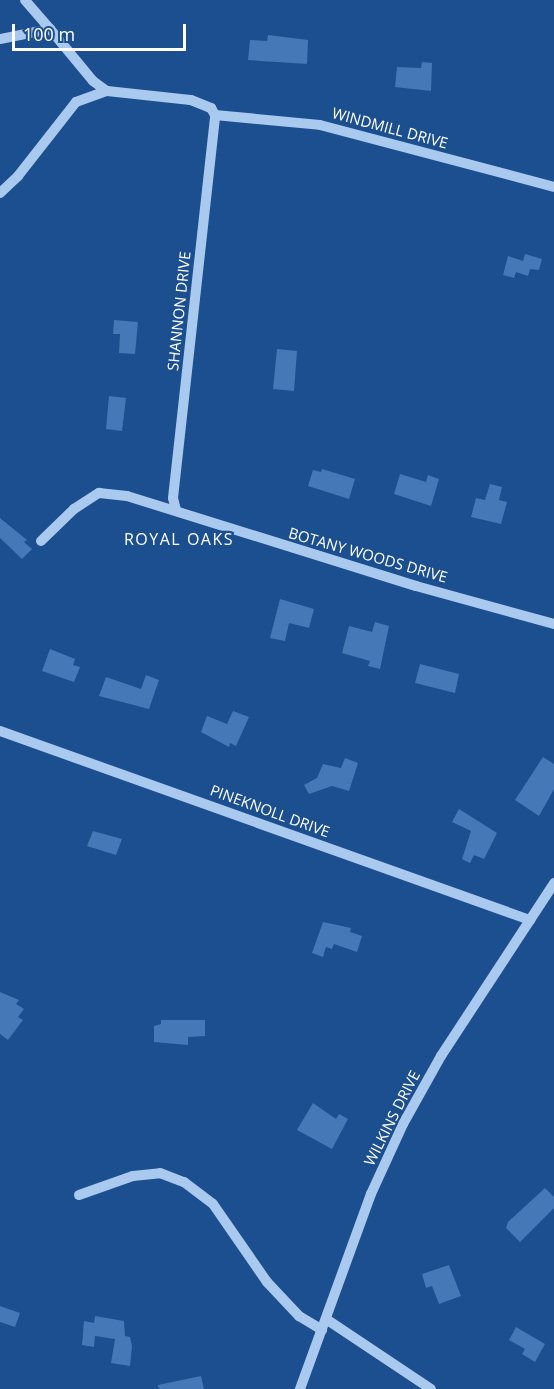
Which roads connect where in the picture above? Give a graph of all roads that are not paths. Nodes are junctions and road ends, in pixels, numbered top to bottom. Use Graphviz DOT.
graph roads {
  1 [pos="24,0"];
  2 [pos="50,29"];
  3 [pos="0,39"];
  4 [pos="107,91"];
  5 [pos="215,115"];
  6 [pos="554,187"];
  7 [pos="0,193"];
  8 [pos="176,510"];
  9 [pos="41,541"];
  10 [pos="554,624"];
  11 [pos="0,731"];
  12 [pos="554,883"];
  13 [pos="530,920"];
  14 [pos="79,1195"];
  15 [pos="324,1325"];
  16 [pos="300,1389"];
  17 [pos="431,1389"];
  1 -- 2 [label="street"];
  2 -- 3 [label="street"];
  2 -- 4 [label="street"];
  4 -- 5 [label="street"];
  4 -- 7 [label="street"];
  5 -- 6 [label="street, WINDMILL DRIVE"];
  5 -- 8 [label="street, SHANNON DRIVE"];
  8 -- 9 [label="street, BOTANY WOODS DRIVE"];
  8 -- 10 [label="street, BOTANY WOODS DRIVE"];
  11 -- 13 [label="street, PINEKNOLL DRIVE"];
  12 -- 13 [label="street, WILKINS DRIVE"];
  13 -- 15 [label="street, WILKINS DRIVE"];
  14 -- 15 [label="street"];
  15 -- 16 [label="street, WILKINS DRIVE"];
  15 -- 17 [label="street"];
}
